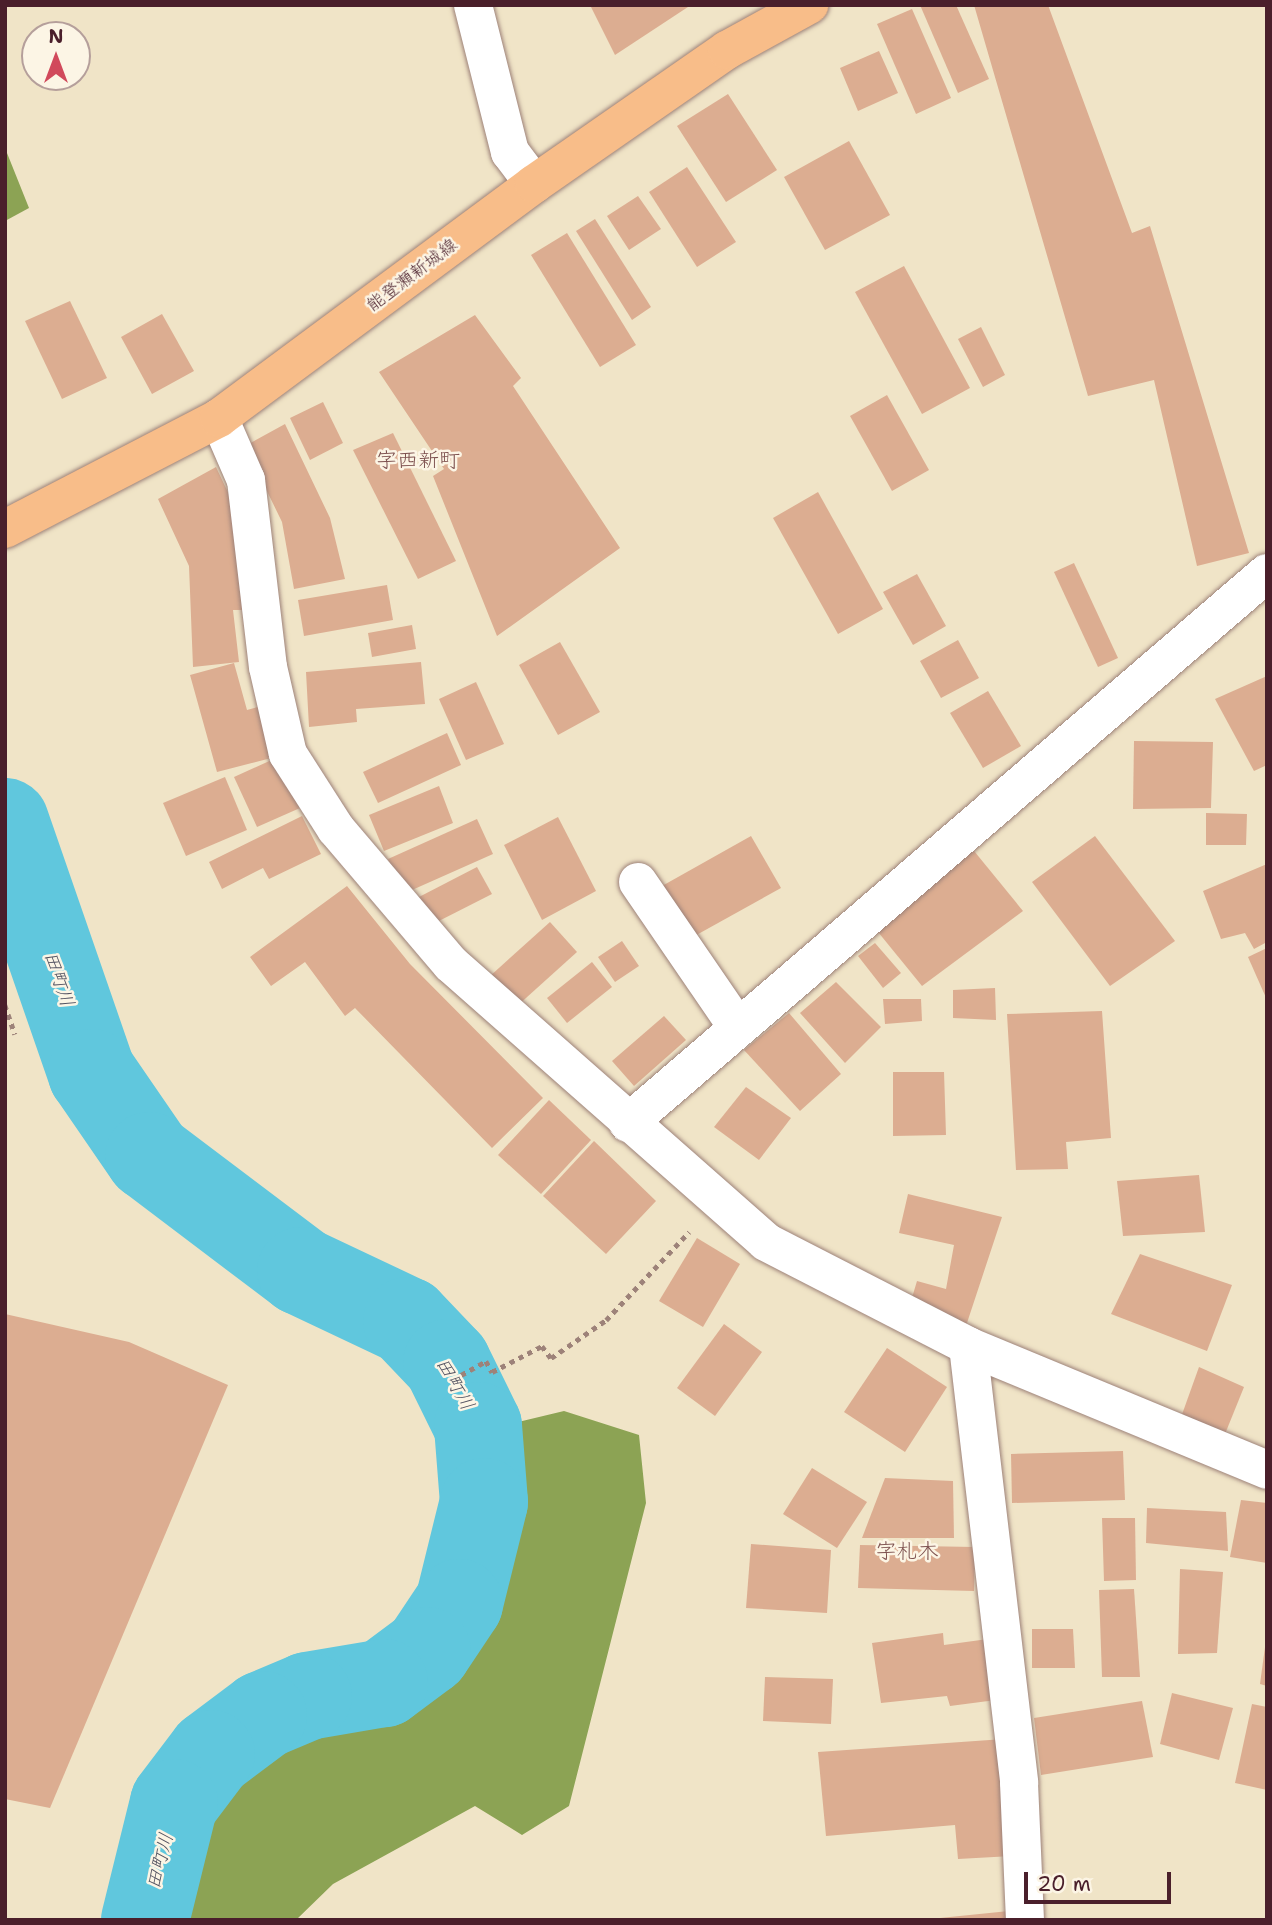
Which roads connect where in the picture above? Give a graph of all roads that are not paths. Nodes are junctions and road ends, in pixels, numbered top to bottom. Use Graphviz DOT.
graph roads {
  1 [pos="473,5"];
  2 [pos="809,5"];
  3 [pos="534,184"];
  4 [pos="219,418"];
  5 [pos="5,528"];
  6 [pos="1267,573"];
  7 [pos="638,882"];
  8 [pos="738,1028"];
  9 [pos="628,1123"];
  10 [pos="968,1346"];
  11 [pos="1267,1469"];
  12 [pos="1025,1920"];
  1 -- 3 [label="street"];
  2 -- 3 [label="main road, 能登瀬新城線"];
  3 -- 4 [label="main road, 能登瀬新城線"];
  4 -- 5 [label="main road, 能登瀬新城線"];
  4 -- 9 [label="street"];
  6 -- 8 [label="street"];
  7 -- 8 [label="street"];
  8 -- 9 [label="street"];
  9 -- 10 [label="street"];
  10 -- 11 [label="street"];
  10 -- 12 [label="street"];
}
